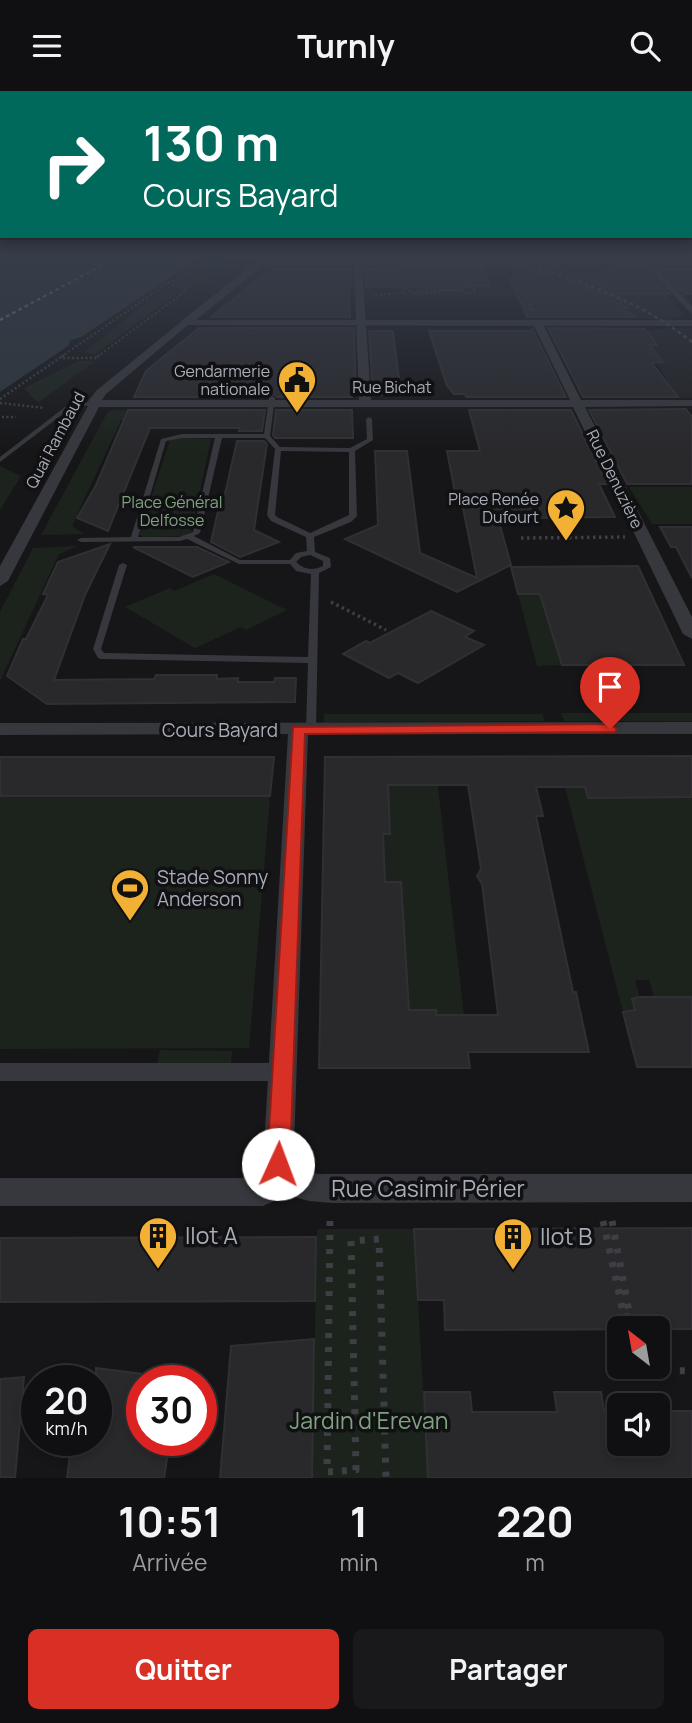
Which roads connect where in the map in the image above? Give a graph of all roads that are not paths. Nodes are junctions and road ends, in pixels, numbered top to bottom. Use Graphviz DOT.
graph roads {
  1 [pos="184,324"];
  2 [pos="314,324"];
  3 [pos="363,324"];
  4 [pos="538,324"];
  5 [pos="580,324"];
  6 [pos="272,400"];
  7 [pos="365,403"];
  8 [pos="577,403"];
  9 [pos="692,403"];
  10 [pos="92,404"];
  11 [pos="369,419"];
  12 [pos="219,436"];
  13 [pos="267,436"];
  14 [pos="380,439"];
  15 [pos="370,440"];
  16 [pos="278,449"];
  17 [pos="351,450"];
  18 [pos="0,460"];
  19 [pos="310,536"];
  20 [pos="189,537"];
  21 [pos="81,540"];
  22 [pos="131,542"];
  23 [pos="312,553"];
  24 [pos="292,562"];
  25 [pos="123,565"];
  26 [pos="315,572"];
  27 [pos="0,581"];
  28 [pos="692,634"];
  29 [pos="313,660"];
  30 [pos="0,729"];
  31 [pos="304,729"];
  32 [pos="692,729"];
  33 [pos="0,1072"];
  34 [pos="282,1072"];
  35 [pos="288,1180"];
  36 [pos="692,1188"];
  37 [pos="0,1192"];
  1 -- 10 [label="street, Quai Rambaud"];
  2 -- 3 [label="street"];
  3 -- 4 [label="street"];
  3 -- 7 [label="street"];
  4 -- 5 [label="street"];
  4 -- 8 [label="street, Rue Denuzière"];
  6 -- 7 [label="street, Rue Bichat"];
  6 -- 10 [label="street, Rue Bichat"];
  6 -- 13 [label="lane"];
  7 -- 8 [label="street, Rue Bichat"];
  8 -- 9 [label="street, Rue Bichat"];
  8 -- 28 [label="street, Rue Denuzière"];
  10 -- 18 [label="lane"];
  10 -- 27 [label="street, Quai Rambaud"];
  11 -- 15 [label="lane"];
  12 -- 13 [label="lane"];
  12 -- 20 [label="lane"];
  12 -- 22 [label="lane"];
  13 -- 16 [label="lane"];
  14 -- 15 [label="lane"];
  15 -- 17 [label="lane"];
  16 -- 17 [label="lane"];
  16 -- 19 [label="lane"];
  17 -- 19 [label="lane"];
  19 -- 23 [label="lane"];
  20 -- 22 [label="lane"];
  20 -- 24 [label="lane"];
  21 -- 22 [label="lane"];
  23 -- 24 [label="lane"];
  23 -- 26 [label="lane"];
  24 -- 26 [label="lane"];
  25 -- 29 [label="lane"];
  26 -- 29 [label="lane"];
  29 -- 31 [label="lane"];
  30 -- 31 [label="street, Cours Bayard"];
  31 -- 32 [label="street, Cours Bayard"];
  31 -- 34 [label="street"];
  33 -- 34 [label="street"];
  34 -- 35 [label="street"];
  35 -- 36 [label="street, Rue Casimir Périer"];
  35 -- 37 [label="street"];
}
